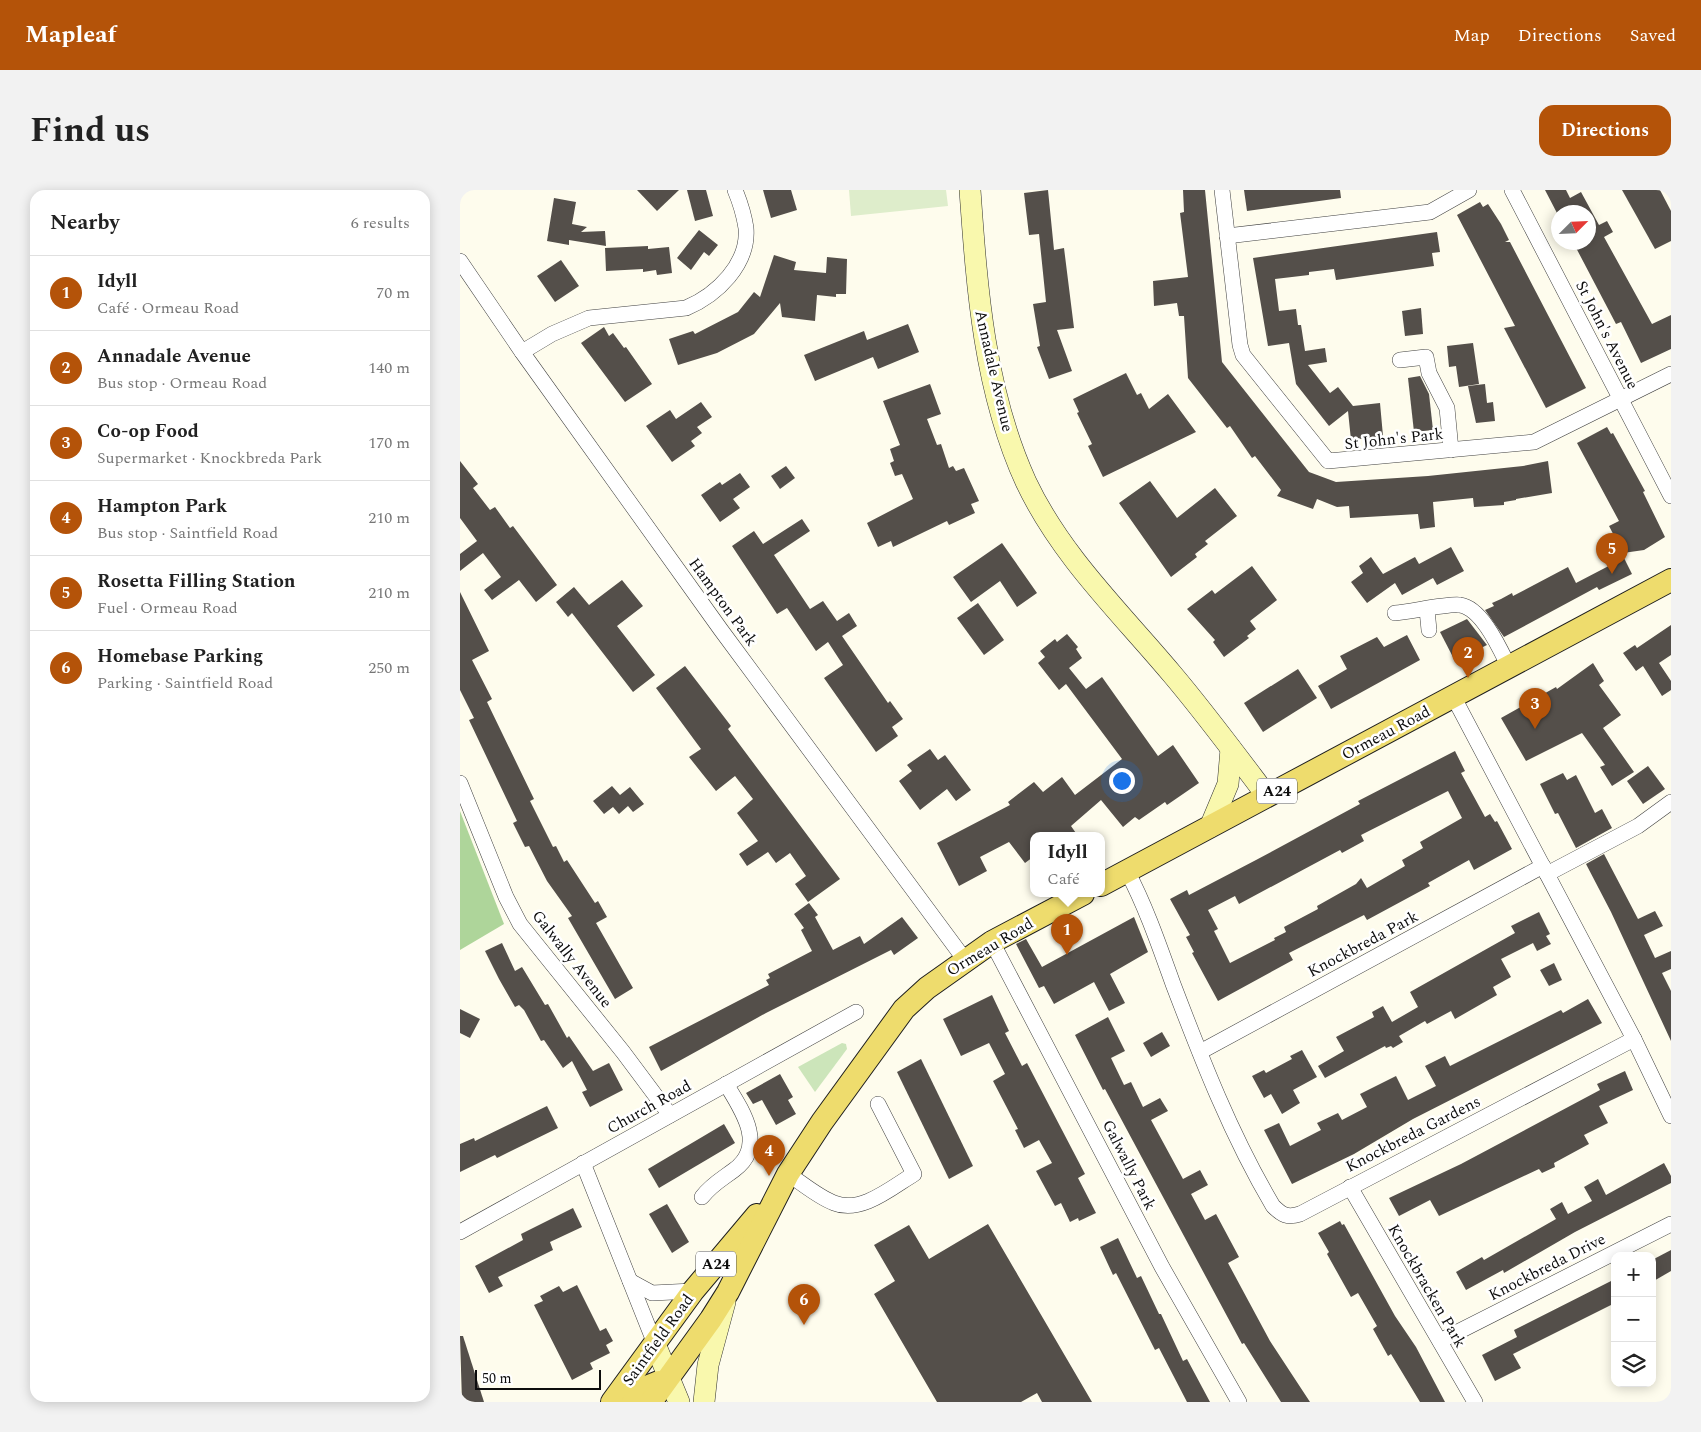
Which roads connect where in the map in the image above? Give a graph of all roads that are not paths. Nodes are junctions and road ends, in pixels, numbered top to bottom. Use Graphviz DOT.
graph roads {
  1 [pos="735,190"];
  2 [pos="970,190"];
  3 [pos="1222,190"];
  4 [pos="1469,190"];
  5 [pos="1512,190"];
  6 [pos="1227,236"];
  7 [pos="460,261"];
  8 [pos="522,352"];
  9 [pos="1400,360"];
  10 [pos="1671,374"];
  11 [pos="1621,400"];
  12 [pos="1451,450"];
  13 [pos="1671,496"];
  14 [pos="1671,580"];
  15 [pos="1427,610"];
  16 [pos="1395,614"];
  17 [pos="1429,630"];
  18 [pos="1509,667"];
  19 [pos="1454,696"];
  20 [pos="1231,749"];
  21 [pos="460,783"];
  22 [pos="1268,796"];
  23 [pos="1671,802"];
  24 [pos="1210,827"];
  25 [pos="1545,870"];
  26 [pos="1127,871"];
  27 [pos="1105,883"];
  28 [pos="1077,897"];
  29 [pos="992,942"];
  30 [pos="965,960"];
  31 [pos="904,1010"];
  32 [pos="856,1012"];
  33 [pos="1634,1039"];
  34 [pos="1200,1052"];
  35 [pos="726,1084"];
  36 [pos="878,1104"];
  37 [pos="1670,1113"];
  38 [pos="670,1115"];
  39 [pos="583,1163"];
  40 [pos="785,1180"];
  41 [pos="1350,1187"];
  42 [pos="702,1198"];
  43 [pos="1671,1224"];
  44 [pos="460,1232"];
  45 [pos="753,1243"];
  46 [pos="630,1281"];
  47 [pos="693,1291"];
  48 [pos="728,1292"];
  49 [pos="1440,1341"];
  50 [pos="655,1344"];
  51 [pos="670,1378"];
  52 [pos="612,1402"];
  53 [pos="633,1402"];
  54 [pos="651,1402"];
  55 [pos="679,1402"];
  56 [pos="704,1402"];
  57 [pos="1240,1402"];
  58 [pos="1475,1402"];
  1 -- 8 [label="street"];
  2 -- 20 [label="street, Annadale Avenue"];
  3 -- 6 [label="street, St John's Park"];
  4 -- 6 [label="street"];
  5 -- 11 [label="street, St John's Avenue"];
  6 -- 12 [label="street, St John's Park"];
  7 -- 8 [label="street, Hampton Park"];
  8 -- 30 [label="street, Hampton Park"];
  9 -- 12 [label="street"];
  10 -- 11 [label="street, St John's Park"];
  11 -- 12 [label="street, St John's Park"];
  11 -- 13 [label="street, St John's Avenue"];
  14 -- 18 [label="main road, Ormeau Road / A24"];
  15 -- 16 [label="street"];
  15 -- 17 [label="street"];
  15 -- 18 [label="street"];
  18 -- 19 [label="main road, Ormeau Road / A24"];
  19 -- 22 [label="main road, Ormeau Road / A24"];
  19 -- 25 [label="street"];
  20 -- 22 [label="street, Annadale Avenue"];
  20 -- 24 [label="street"];
  21 -- 38 [label="street, Galwally Avenue"];
  22 -- 24 [label="main road, Ormeau Road / A24"];
  23 -- 25 [label="street, Knockbreda Park"];
  24 -- 26 [label="main road, Ormeau Road / A24"];
  25 -- 33 [label="street"];
  25 -- 34 [label="street, Knockbreda Park"];
  26 -- 27 [label="main road, Ormeau Road / A24"];
  26 -- 34 [label="street"];
  28 -- 29 [label="main road, Ormeau Road / A24"];
  29 -- 30 [label="main road, Ormeau Road / A24"];
  29 -- 57 [label="street, Galwally Park"];
  30 -- 31 [label="main road, Ormeau Road / A24"];
  31 -- 40 [label="main road, Saintfield Road / A24"];
  32 -- 35 [label="street, Church Road"];
  33 -- 37 [label="street"];
  33 -- 41 [label="street, Knockbreda Gardens"];
  34 -- 41 [label="street, Knockbreda Gardens"];
  35 -- 38 [label="street, Church Road"];
  35 -- 42 [label="street"];
  36 -- 40 [label="street"];
  38 -- 39 [label="street, Church Road"];
  39 -- 44 [label="street, Church Road"];
  39 -- 46 [label="street"];
  40 -- 45 [label="main road, Saintfield Road / A24"];
  40 -- 47 [label="main road, Saintfield Road / A24"];
  41 -- 49 [label="street, Knockbracken Park"];
  43 -- 49 [label="street, Knockbreda Drive"];
  45 -- 48 [label="main road, Saintfield Road / A24"];
  45 -- 50 [label="main road"];
  46 -- 47 [label="street"];
  46 -- 50 [label="street"];
  47 -- 50 [label="main road, Saintfield Road / A24"];
  48 -- 51 [label="main road, Saintfield Road / A24"];
  48 -- 56 [label="street"];
  49 -- 58 [label="street, Knockbracken Park"];
  50 -- 51 [label="street"];
  50 -- 52 [label="main road, Saintfield Road / A24"];
  51 -- 53 [label="main road"];
  51 -- 54 [label="main road, Saintfield Road / A24"];
  51 -- 55 [label="street"];
}
